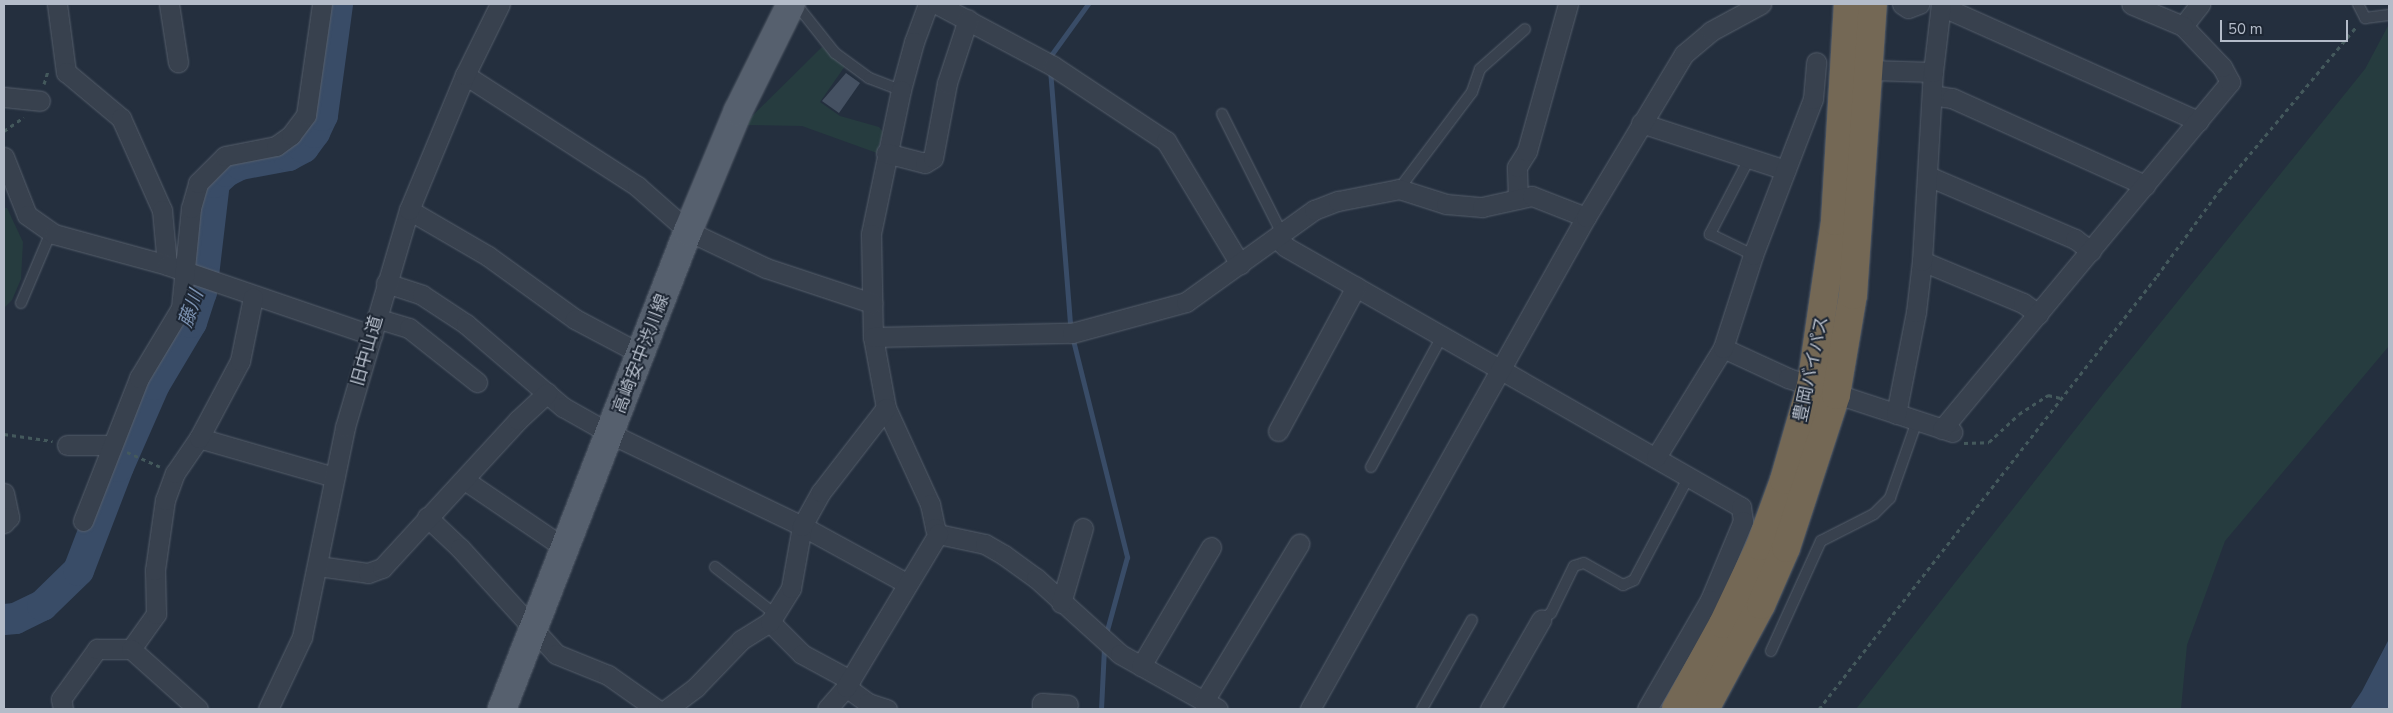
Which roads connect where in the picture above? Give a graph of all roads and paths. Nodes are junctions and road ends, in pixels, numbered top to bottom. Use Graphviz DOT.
graph roads {
  1 [pos="57,4"];
  2 [pos="169,4"];
  3 [pos="322,4"];
  4 [pos="500,4"];
  5 [pos="791,4"];
  6 [pos="796,4"];
  7 [pos="928,4"];
  8 [pos="937,4"];
  9 [pos="1568,4"];
  10 [pos="1761,4"];
  11 [pos="1848,4"];
  12 [pos="1873,4"];
  13 [pos="1902,4"];
  14 [pos="1919,4"];
  15 [pos="2131,4"];
  16 [pos="2200,4"];
  17 [pos="2358,4"];
  18 [pos="1941,5"];
  19 [pos="2389,15"];
  20 [pos="2364,18"];
  21 [pos="968,20"];
  22 [pos="2183,26"];
  23 [pos="1525,29"];
  24 [pos="178,62"];
  25 [pos="1816,62"];
  26 [pos="1870,70"];
  27 [pos="1933,72"];
  28 [pos="466,75"];
  29 [pos="901,90"];
  30 [pos="1932,94"];
  31 [pos="4,96"];
  32 [pos="40,101"];
  33 [pos="1222,114"];
  34 [pos="2198,121"];
  35 [pos="1641,123"];
  36 [pos="886,154"];
  37 [pos="4,157"];
  38 [pos="1749,159"];
  39 [pos="1786,170"];
  40 [pos="1928,176"];
  41 [pos="2145,185"];
  42 [pos="1399,189"];
  43 [pos="1518,199"];
  44 [pos="409,210"];
  45 [pos="1586,217"];
  46 [pos="688,231"];
  47 [pos="51,232"];
  48 [pos="1278,235"];
  49 [pos="2091,251"];
  50 [pos="1753,255"];
  51 [pos="1922,261"];
  52 [pos="167,264"];
  53 [pos="1240,264"];
  54 [pos="190,272"];
  55 [pos="386,283"];
  56 [pos="1356,287"];
  57 [pos="254,297"];
  58 [pos="21,303"];
  59 [pos="872,303"];
  60 [pos="2038,314"];
  61 [pos="374,327"];
  62 [pos="1442,336"];
  63 [pos="873,337"];
  64 [pos="1723,348"];
  65 [pos="640,354"];
  66 [pos="1500,369"];
  67 [pos="476,382"];
  68 [pos="1823,391"];
  69 [pos="547,393"];
  70 [pos="2061,398"];
  71 [pos="886,408"];
  72 [pos="1896,414"];
  73 [pos="1917,421"];
  74 [pos="1947,430"];
  75 [pos="1278,431"];
  76 [pos="4,434"];
  77 [pos="611,434"];
  78 [pos="199,438"];
  79 [pos="67,444"];
  80 [pos="111,445"];
  81 [pos="133,455"];
  82 [pos="1656,457"];
  83 [pos="1371,467"];
  84 [pos="175,473"];
  85 [pos="1689,476"];
  86 [pos="334,477"];
  87 [pos="466,481"];
  88 [pos="4,493"];
  89 [pos="427,517"];
  90 [pos="82,521"];
  91 [pos="4,523"];
  92 [pos="802,526"];
  93 [pos="1084,528"];
  94 [pos="938,534"];
  95 [pos="1299,544"];
  96 [pos="1211,547"];
  97 [pos="566,549"];
  98 [pos="318,566"];
  99 [pos="715,567"];
  100 [pos="906,583"];
  101 [pos="1061,603"];
  102 [pos="773,618"];
  103 [pos="1472,620"];
  104 [pos="1541,620"];
  105 [pos="533,631"];
  106 [pos="131,649"];
  107 [pos="1771,652"];
  108 [pos="1141,666"];
  109 [pos="848,683"];
  110 [pos="1068,705"];
  111 [pos="1211,705"];
  112 [pos="1316,707"];
  113 [pos="63,709"];
  114 [pos="198,709"];
  115 [pos="268,709"];
  116 [pos="502,709"];
  117 [pos="656,709"];
  118 [pos="667,709"];
  119 [pos="827,709"];
  120 [pos="887,709"];
  121 [pos="1042,709"];
  122 [pos="1422,709"];
  123 [pos="1490,709"];
  124 [pos="1647,709"];
  125 [pos="1676,709"];
  126 [pos="1705,709"];
  127 [pos="1819,709"];
  1 -- 52 [label="street"];
  2 -- 24 [label="street"];
  3 -- 54 [label="street"];
  4 -- 28 [label="street, 旧中山道"];
  5 -- 46 [label="main road, 高崎安中渋川線"];
  6 -- 29 [label="lane"];
  7 -- 29 [label="street"];
  8 -- 21 [label="street"];
  9 -- 43 [label="street"];
  10 -- 35 [label="street"];
  11 -- 68 [label="highway, 豊岡バイパス"];
  12 -- 26 [label="highway, 豊岡バイパス"];
  13 -- 14 [label="street"];
  15 -- 22 [label="street"];
  16 -- 22 [label="street"];
  17 -- 20 [label="lane"];
  18 -- 27 [label="street"];
  18 -- 34 [label="street"];
  19 -- 20 [label="lane"];
  20 -- 70 [label="path"];
  21 -- 36 [label="street"];
  21 -- 53 [label="street"];
  22 -- 34 [label="street"];
  23 -- 42 [label="lane"];
  25 -- 39 [label="street"];
  26 -- 27 [label="street"];
  26 -- 68 [label="highway, 豊岡バイパス"];
  27 -- 30 [label="street"];
  28 -- 44 [label="street, 旧中山道"];
  28 -- 46 [label="street"];
  29 -- 36 [label="street"];
  30 -- 40 [label="street"];
  30 -- 41 [label="street"];
  31 -- 32 [label="street"];
  33 -- 48 [label="lane"];
  34 -- 41 [label="street"];
  35 -- 38 [label="street"];
  35 -- 45 [label="street"];
  36 -- 59 [label="street"];
  37 -- 47 [label="street"];
  38 -- 39 [label="street"];
  38 -- 50 [label="lane"];
  39 -- 50 [label="street"];
  40 -- 49 [label="street"];
  40 -- 51 [label="street"];
  41 -- 49 [label="street"];
  42 -- 43 [label="street"];
  42 -- 48 [label="street"];
  43 -- 45 [label="street"];
  44 -- 55 [label="street, 旧中山道"];
  44 -- 65 [label="street"];
  45 -- 66 [label="street"];
  46 -- 59 [label="street"];
  46 -- 65 [label="main road, 高崎安中渋川線"];
  47 -- 52 [label="street"];
  47 -- 58 [label="lane"];
  48 -- 53 [label="street"];
  48 -- 56 [label="street"];
  49 -- 60 [label="street"];
  50 -- 64 [label="street"];
  51 -- 60 [label="street"];
  51 -- 72 [label="street"];
  52 -- 54 [label="street"];
  53 -- 63 [label="street"];
  54 -- 57 [label="street"];
  54 -- 80 [label="street"];
  55 -- 61 [label="street, 旧中山道"];
  55 -- 69 [label="street"];
  56 -- 62 [label="street"];
  56 -- 75 [label="street"];
  57 -- 61 [label="street"];
  57 -- 78 [label="street"];
  59 -- 63 [label="street"];
  60 -- 74 [label="street"];
  61 -- 67 [label="street"];
  61 -- 86 [label="street, 旧中山道"];
  62 -- 66 [label="street"];
  62 -- 83 [label="lane"];
  63 -- 71 [label="street"];
  64 -- 68 [label="street"];
  64 -- 82 [label="street"];
  65 -- 77 [label="main road, 高崎安中渋川線"];
  66 -- 82 [label="street"];
  66 -- 112 [label="street"];
  68 -- 72 [label="street"];
  68 -- 125 [label="highway, 豊岡バイパス"];
  68 -- 126 [label="highway, 豊岡バイパス"];
  69 -- 77 [label="street"];
  69 -- 87 [label="street"];
  70 -- 74 [label="path"];
  70 -- 127 [label="path"];
  71 -- 92 [label="street"];
  71 -- 94 [label="street"];
  72 -- 73 [label="street"];
  73 -- 74 [label="street"];
  73 -- 107 [label="lane"];
  76 -- 79 [label="path"];
  77 -- 92 [label="street"];
  77 -- 97 [label="main road, 高崎安中渋川線"];
  78 -- 84 [label="street"];
  78 -- 86 [label="street"];
  79 -- 80 [label="street"];
  80 -- 90 [label="street"];
  81 -- 84 [label="path"];
  82 -- 85 [label="street"];
  84 -- 106 [label="street"];
  85 -- 104 [label="lane"];
  85 -- 124 [label="street"];
  86 -- 98 [label="street, 旧中山道"];
  87 -- 89 [label="street"];
  87 -- 97 [label="street"];
  88 -- 91 [label="street"];
  89 -- 98 [label="street"];
  89 -- 105 [label="street"];
  92 -- 100 [label="street"];
  92 -- 102 [label="street"];
  93 -- 101 [label="street"];
  94 -- 100 [label="street"];
  94 -- 101 [label="street"];
  95 -- 111 [label="street"];
  96 -- 108 [label="street"];
  97 -- 105 [label="main road, 高崎安中渋川線"];
  98 -- 115 [label="street, 旧中山道"];
  99 -- 102 [label="lane"];
  100 -- 109 [label="street"];
  101 -- 108 [label="street"];
  102 -- 109 [label="street"];
  102 -- 118 [label="street"];
  103 -- 122 [label="lane"];
  104 -- 123 [label="street"];
  105 -- 116 [label="main road, 高崎安中渋川線"];
  105 -- 117 [label="street"];
  106 -- 113 [label="street"];
  106 -- 114 [label="street"];
  108 -- 111 [label="street"];
  109 -- 119 [label="street"];
  109 -- 120 [label="street"];
  110 -- 121 [label="street"];
}
